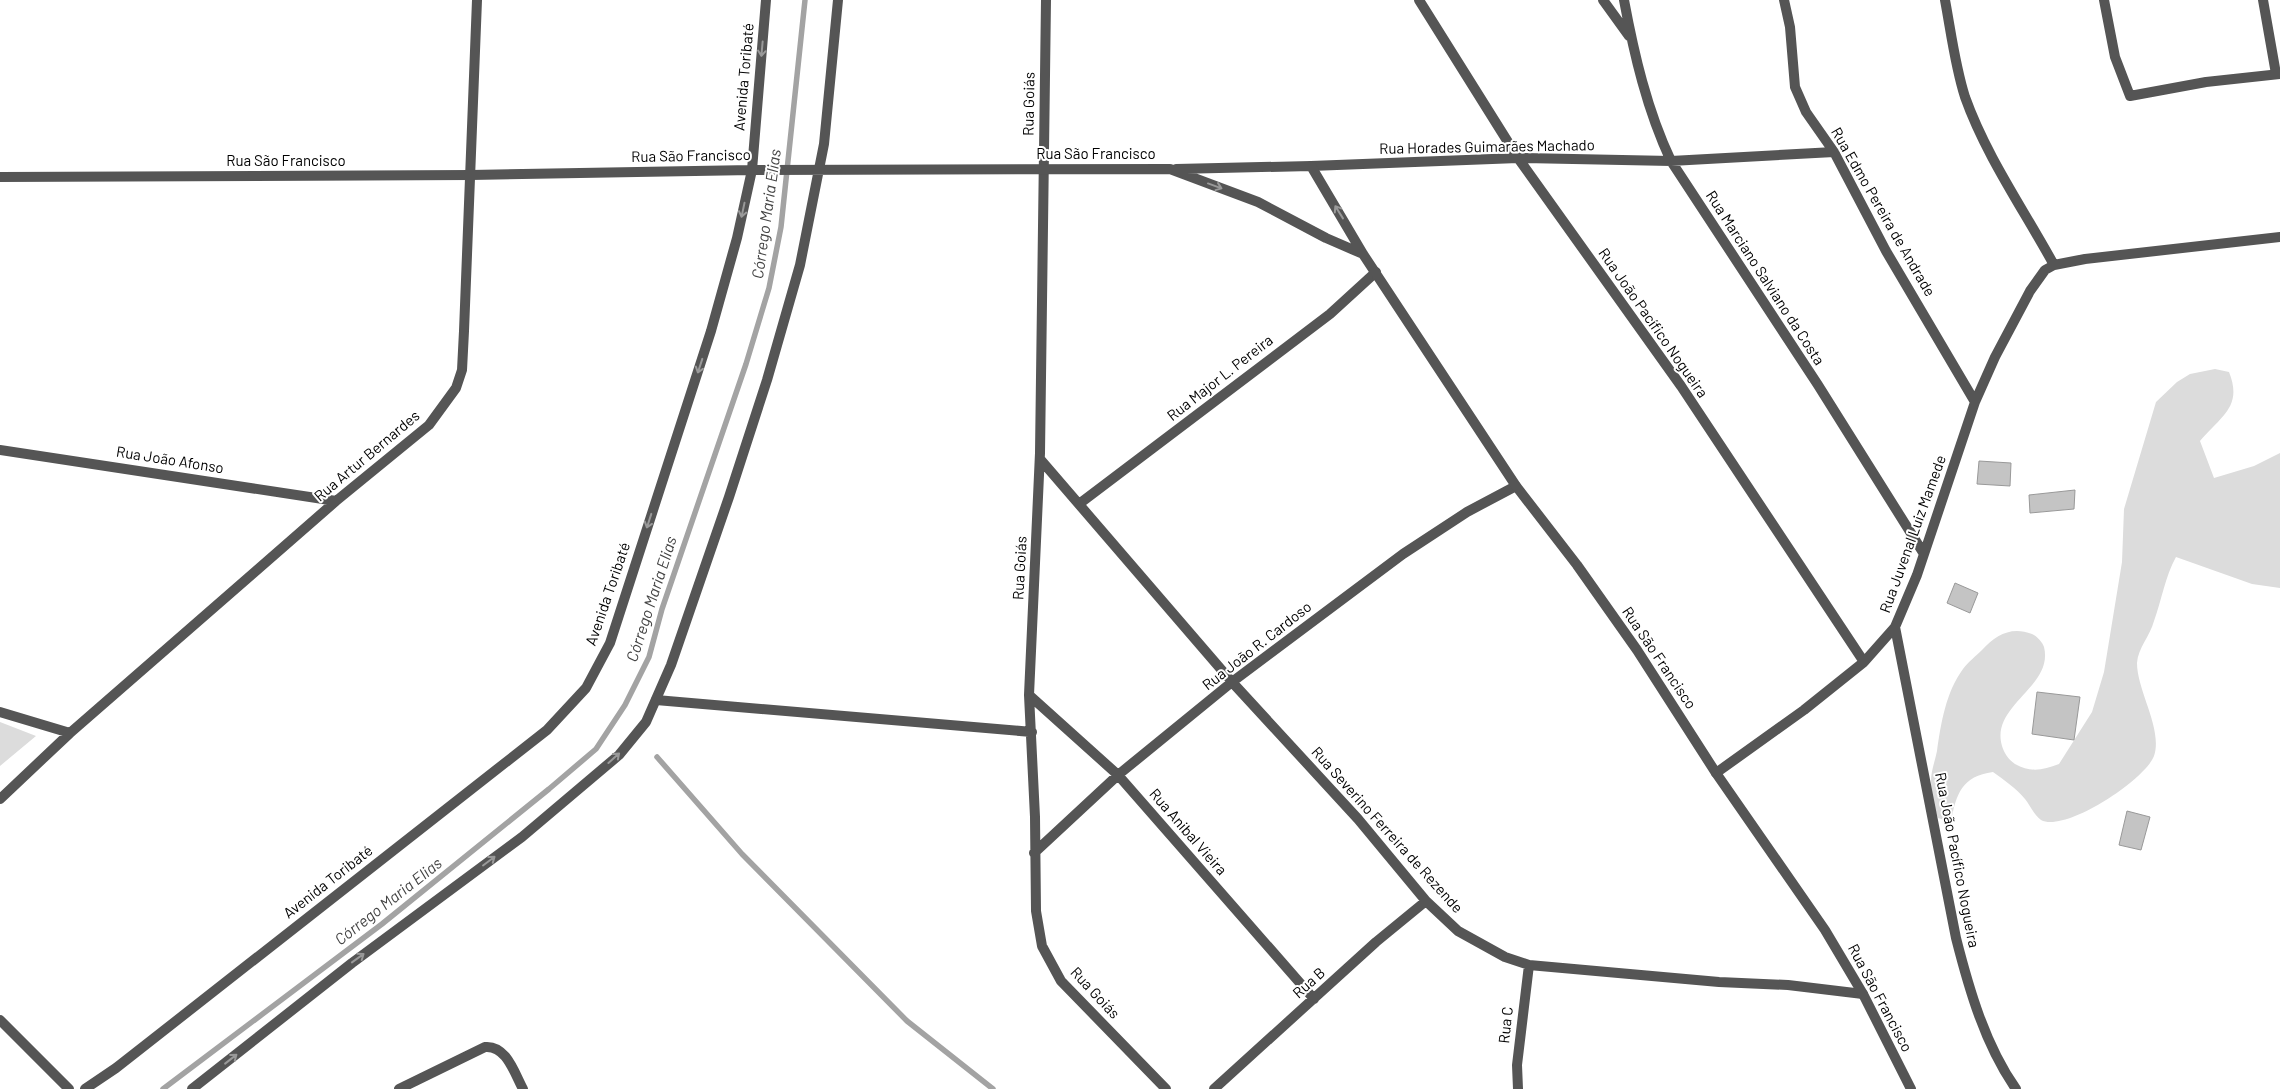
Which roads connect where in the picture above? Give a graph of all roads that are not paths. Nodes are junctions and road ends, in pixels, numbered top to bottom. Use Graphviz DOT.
graph roads {
  1 [pos="477,0"];
  2 [pos="766,0"];
  3 [pos="838,0"];
  4 [pos="1046,0"];
  5 [pos="1419,0"];
  6 [pos="1603,0"];
  7 [pos="1624,0"];
  8 [pos="1784,0"];
  9 [pos="1945,0"];
  10 [pos="2104,0"];
  11 [pos="2263,0"];
  12 [pos="1631,39"];
  13 [pos="2278,74"];
  14 [pos="1834,152"];
  15 [pos="1518,158"];
  16 [pos="1671,160"];
  17 [pos="1311,166"];
  18 [pos="1043,169"];
  19 [pos="1170,169"];
  20 [pos="752,170"];
  21 [pos="820,170"];
  22 [pos="471,175"];
  23 [pos="0,177"];
  24 [pos="2280,238"];
  25 [pos="1364,254"];
  26 [pos="2054,265"];
  27 [pos="1376,272"];
  28 [pos="1975,402"];
  29 [pos="0,450"];
  30 [pos="1040,459"];
  31 [pos="1516,486"];
  32 [pos="336,501"];
  33 [pos="1079,504"];
  34 [pos="1924,554"];
  35 [pos="1895,627"];
  36 [pos="1864,662"];
  37 [pos="1232,682"];
  38 [pos="1029,695"];
  39 [pos="656,700"];
  40 [pos="0,712"];
  41 [pos="1032,732"];
  42 [pos="70,733"];
  43 [pos="1716,773"];
  44 [pos="1118,775"];
  45 [pos="0,799"];
  46 [pos="1034,853"];
  47 [pos="1426,901"];
  48 [pos="1528,965"];
  49 [pos="1863,994"];
  50 [pos="1314,999"];
  51 [pos="0,1020"];
  52 [pos="69,1089"];
  53 [pos="85,1089"];
  54 [pos="192,1089"];
  55 [pos="399,1089"];
  56 [pos="523,1089"];
  57 [pos="1166,1089"];
  58 [pos="1214,1089"];
  59 [pos="1518,1089"];
  60 [pos="1911,1089"];
  61 [pos="2016,1089"];
  1 -- 22 [label="street, Rua Artur Bernardes"];
  2 -- 20 [label="street, Avenida Toribaté, one-way"];
  3 -- 21 [label="street"];
  4 -- 18 [label="street, Rua Goiás"];
  5 -- 15 [label="street, Rua João Pacífico Nogueira"];
  6 -- 12 [label="street"];
  7 -- 12 [label="street, Rua Marciano Salviano da Costa"];
  8 -- 14 [label="street, Rua Edmo Pereira de Andrade"];
  9 -- 26 [label="street"];
  10 -- 13 [label="street"];
  11 -- 13 [label="street"];
  12 -- 16 [label="street, Rua Marciano Salviano da Costa"];
  14 -- 16 [label="street, Rua Horades Guimarães Machado"];
  14 -- 28 [label="street, Rua Edmo Pereira de Andrade"];
  15 -- 16 [label="street, Rua Horades Guimarães Machado"];
  15 -- 17 [label="street, Rua Horades Guimarães Machado"];
  15 -- 36 [label="street, Rua João Pacífico Nogueira"];
  16 -- 34 [label="street, Rua Marciano Salviano da Costa"];
  17 -- 19 [label="street, Rua Horades Guimarães Machado"];
  25 -- 17 [label="street, Rua São Francisco, one-way"];
  18 -- 19 [label="street, Rua São Francisco"];
  18 -- 21 [label="street, Rua São Francisco"];
  18 -- 30 [label="street, Rua Goiás"];
  19 -- 25 [label="street, Rua São Francisco, one-way"];
  20 -- 21 [label="street, Rua São Francisco"];
  20 -- 22 [label="street, Rua São Francisco"];
  20 -- 53 [label="street, Avenida Toribaté, one-way"];
  21 -- 39 [label="street"];
  22 -- 23 [label="street, Rua São Francisco"];
  22 -- 32 [label="street, Rua Artur Bernardes"];
  24 -- 26 [label="street"];
  25 -- 27 [label="street, Rua São Francisco"];
  26 -- 28 [label="street, Rua Juvenal Luiz Mamede"];
  27 -- 31 [label="street, Rua São Francisco"];
  27 -- 33 [label="street, Rua Major L. Pereira"];
  28 -- 34 [label="street, Rua Juvenal Luiz Mamede"];
  29 -- 32 [label="street, Rua João Afonso"];
  30 -- 33 [label="street, Rua Severino Ferreira de Rezende"];
  30 -- 38 [label="street, Rua Goiás"];
  31 -- 37 [label="street, Rua João R. Cardoso"];
  31 -- 43 [label="street, Rua São Francisco"];
  32 -- 42 [label="street, Rua Artur Bernardes"];
  33 -- 37 [label="street, Rua Severino Ferreira de Rezende"];
  34 -- 35 [label="street, Rua Juvenal Luiz Mamede"];
  35 -- 36 [label="street, Rua Juvenal Luiz Mamede"];
  35 -- 61 [label="street, Rua João Pacífico Nogueira"];
  36 -- 43 [label="street, Rua Juvenal Luiz Mamede"];
  37 -- 44 [label="street, Rua João R. Cardoso"];
  37 -- 47 [label="street, Rua Severino Ferreira de Rezende"];
  38 -- 41 [label="street, Rua Goiás"];
  38 -- 44 [label="street, Rua Anibal Vieira"];
  39 -- 41 [label="street"];
  54 -- 39 [label="street, one-way"];
  40 -- 42 [label="street"];
  41 -- 46 [label="street, Rua Goiás"];
  42 -- 45 [label="street, Rua Artur Bernardes"];
  43 -- 49 [label="street, Rua São Francisco"];
  44 -- 46 [label="street, Rua João R. Cardoso"];
  44 -- 50 [label="street, Rua Anibal Vieira"];
  46 -- 57 [label="street, Rua Goiás"];
  47 -- 48 [label="street, Rua Severino Ferreira de Rezende"];
  47 -- 50 [label="street, Rua B"];
  48 -- 49 [label="street, Rua Severino Ferreira de Rezende"];
  48 -- 59 [label="street, Rua C"];
  49 -- 60 [label="street, Rua São Francisco"];
  50 -- 58 [label="street, Rua B"];
  51 -- 52 [label="street"];
  55 -- 56 [label="street"];
}
